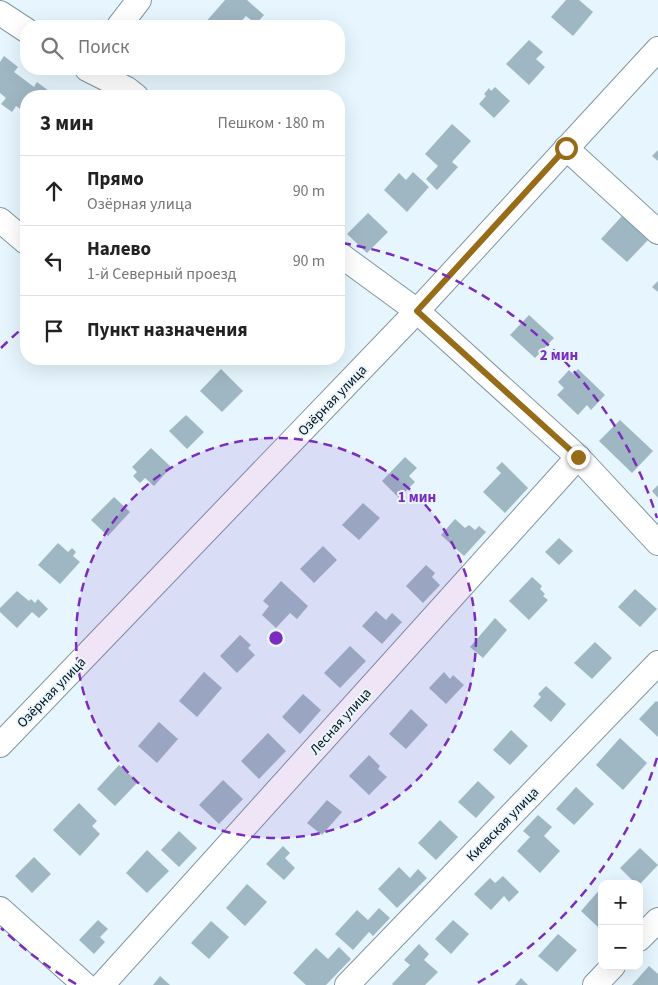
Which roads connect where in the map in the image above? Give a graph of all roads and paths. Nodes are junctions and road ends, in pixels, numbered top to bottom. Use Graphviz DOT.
graph roads {
  1 [pos="139,0"];
  2 [pos="0,13"];
  3 [pos="124,20"];
  4 [pos="20,26"];
  5 [pos="658,49"];
  6 [pos="99,75"];
  7 [pos="128,90"];
  8 [pos="566,148"];
  9 [pos="0,220"];
  10 [pos="658,232"];
  11 [pos="20,237"];
  12 [pos="345,258"];
  13 [pos="417,311"];
  14 [pos="578,457"];
  15 [pos="658,543"];
  16 [pos="658,663"];
  17 [pos="0,745"];
  18 [pos="0,909"];
  19 [pos="658,920"];
  20 [pos="643,935"];
  21 [pos="609,970"];
  22 [pos="85,985"];
  23 [pos="102,985"];
  24 [pos="347,985"];
  25 [pos="595,985"];
  1 -- 3 [label="street"];
  2 -- 4 [label="street"];
  5 -- 8 [label="street, Озёрная улица"];
  6 -- 7 [label="street"];
  8 -- 10 [label="street"];
  8 -- 13 [label="street, Озёрная улица"];
  9 -- 11 [label="street"];
  12 -- 13 [label="street"];
  13 -- 14 [label="street"];
  13 -- 17 [label="street, Озёрная улица"];
  14 -- 15 [label="street"];
  14 -- 23 [label="street, Лесная улица"];
  16 -- 24 [label="street, Киевская улица"];
  18 -- 22 [label="street"];
  19 -- 20 [label="street"];
  21 -- 25 [label="street"];
}
